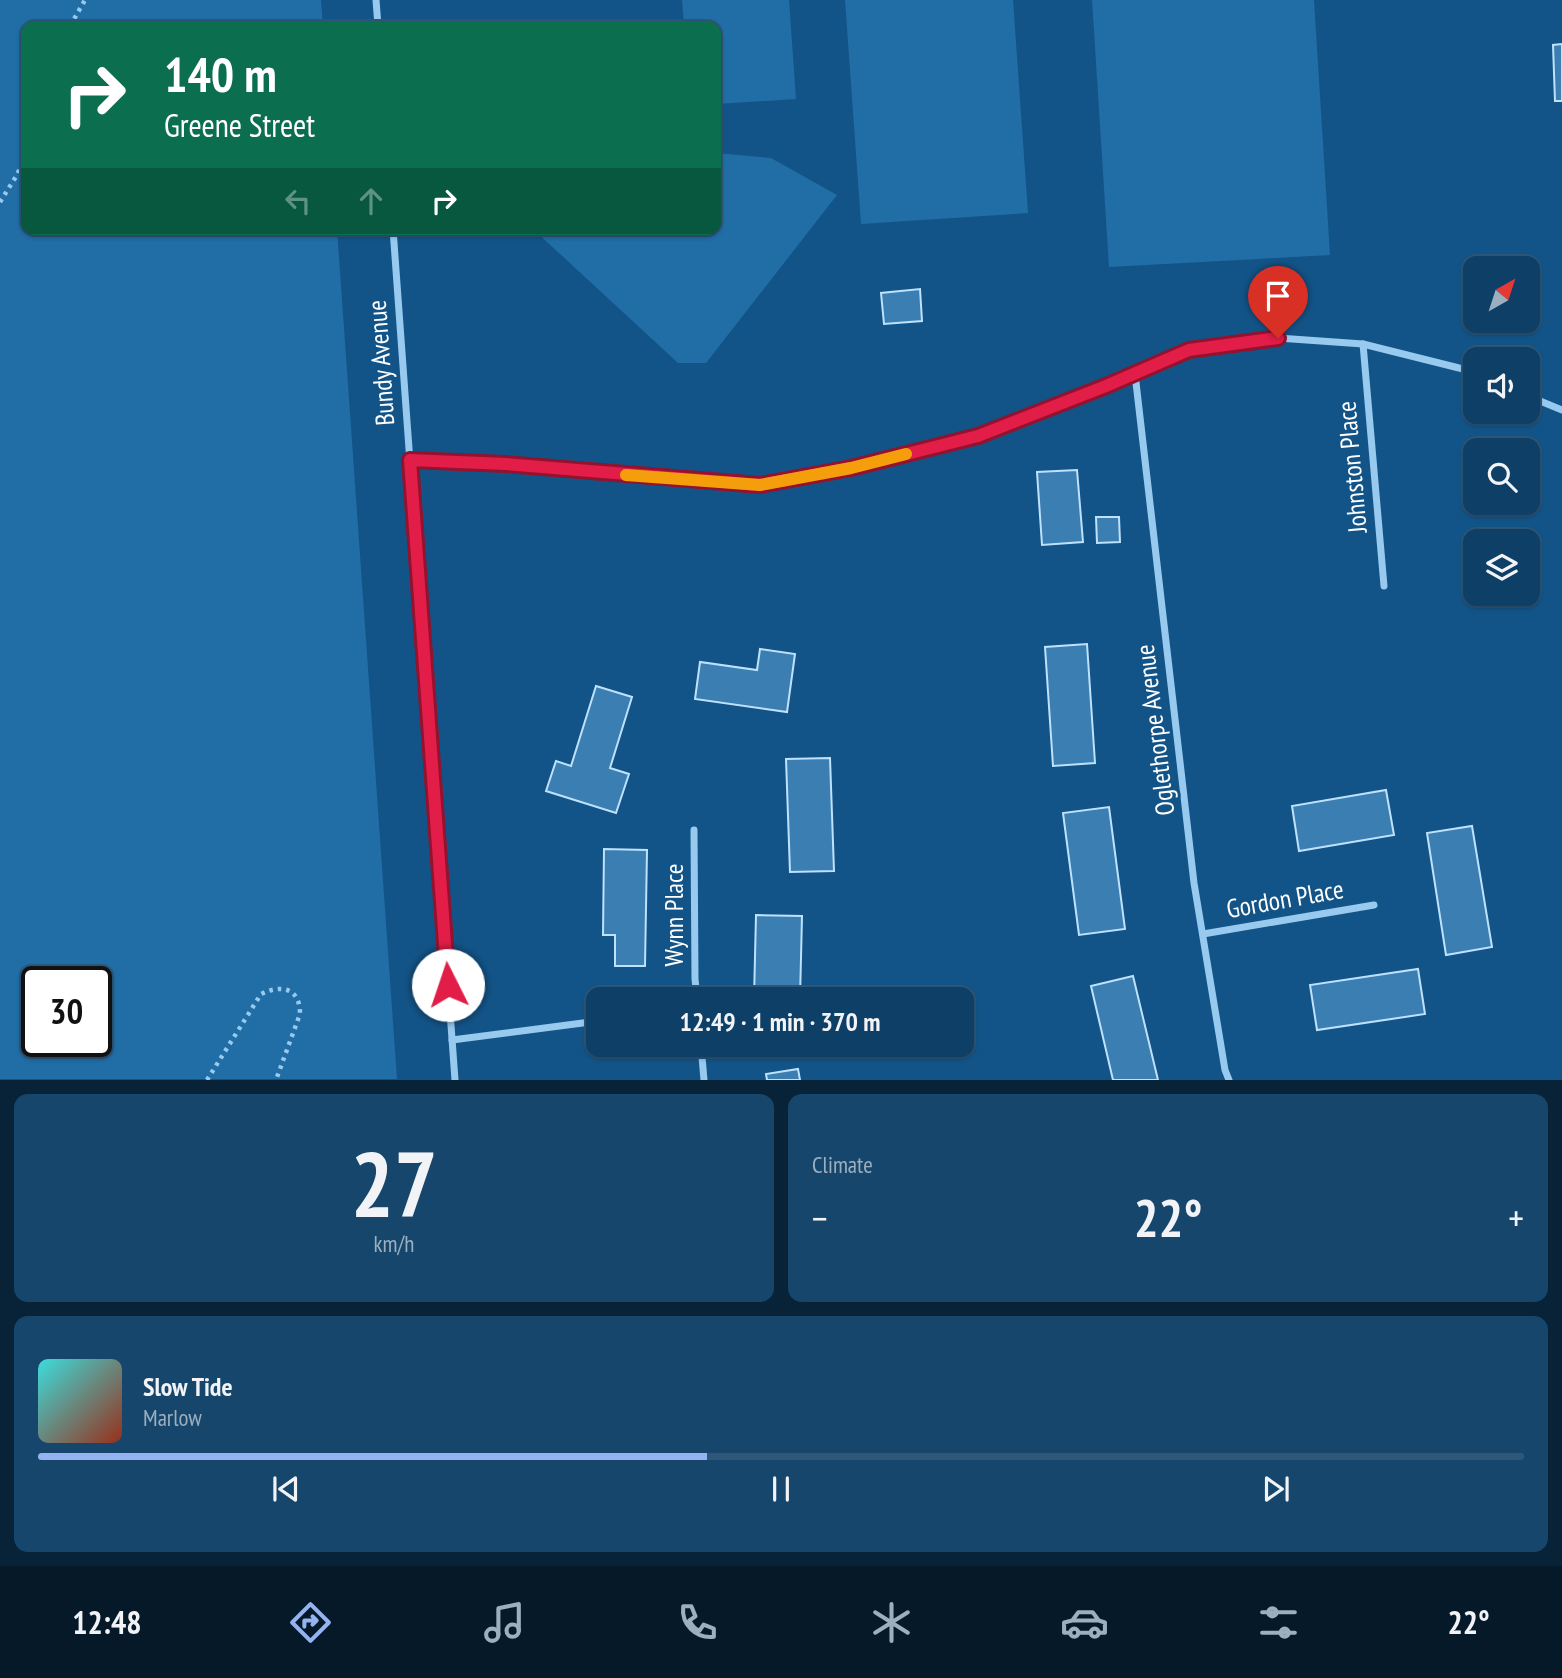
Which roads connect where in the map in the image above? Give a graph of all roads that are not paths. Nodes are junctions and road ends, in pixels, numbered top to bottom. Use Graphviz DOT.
graph roads {
  1 [pos="376,0"];
  2 [pos="378,21"];
  3 [pos="393,235"];
  4 [pos="1363,344"];
  5 [pos="1463,369"];
  6 [pos="1135,374"];
  7 [pos="1540,401"];
  8 [pos="1562,410"];
  9 [pos="410,460"];
  10 [pos="1384,586"];
  11 [pos="694,830"];
  12 [pos="1374,905"];
  13 [pos="1203,934"];
  14 [pos="696,987"];
  15 [pos="586,1023"];
  16 [pos="452,1040"];
  17 [pos="702,1057"];
  18 [pos="455,1080"];
  19 [pos="704,1080"];
  20 [pos="1229,1080"];
  1 -- 2 [label="street"];
  3 -- 9 [label="street, Bundy Avenue"];
  4 -- 5 [label="street"];
  4 -- 6 [label="street"];
  4 -- 10 [label="street, Johnston Place"];
  6 -- 9 [label="street"];
  6 -- 13 [label="street, Oglethorpe Avenue"];
  7 -- 8 [label="street"];
  9 -- 16 [label="street, Bundy Avenue"];
  11 -- 14 [label="street, Wynn Place"];
  12 -- 13 [label="street, Gordon Place"];
  13 -- 20 [label="street, Oglethorpe Avenue"];
  15 -- 16 [label="street"];
  16 -- 18 [label="street, Bundy Avenue"];
  17 -- 19 [label="street"];
}
